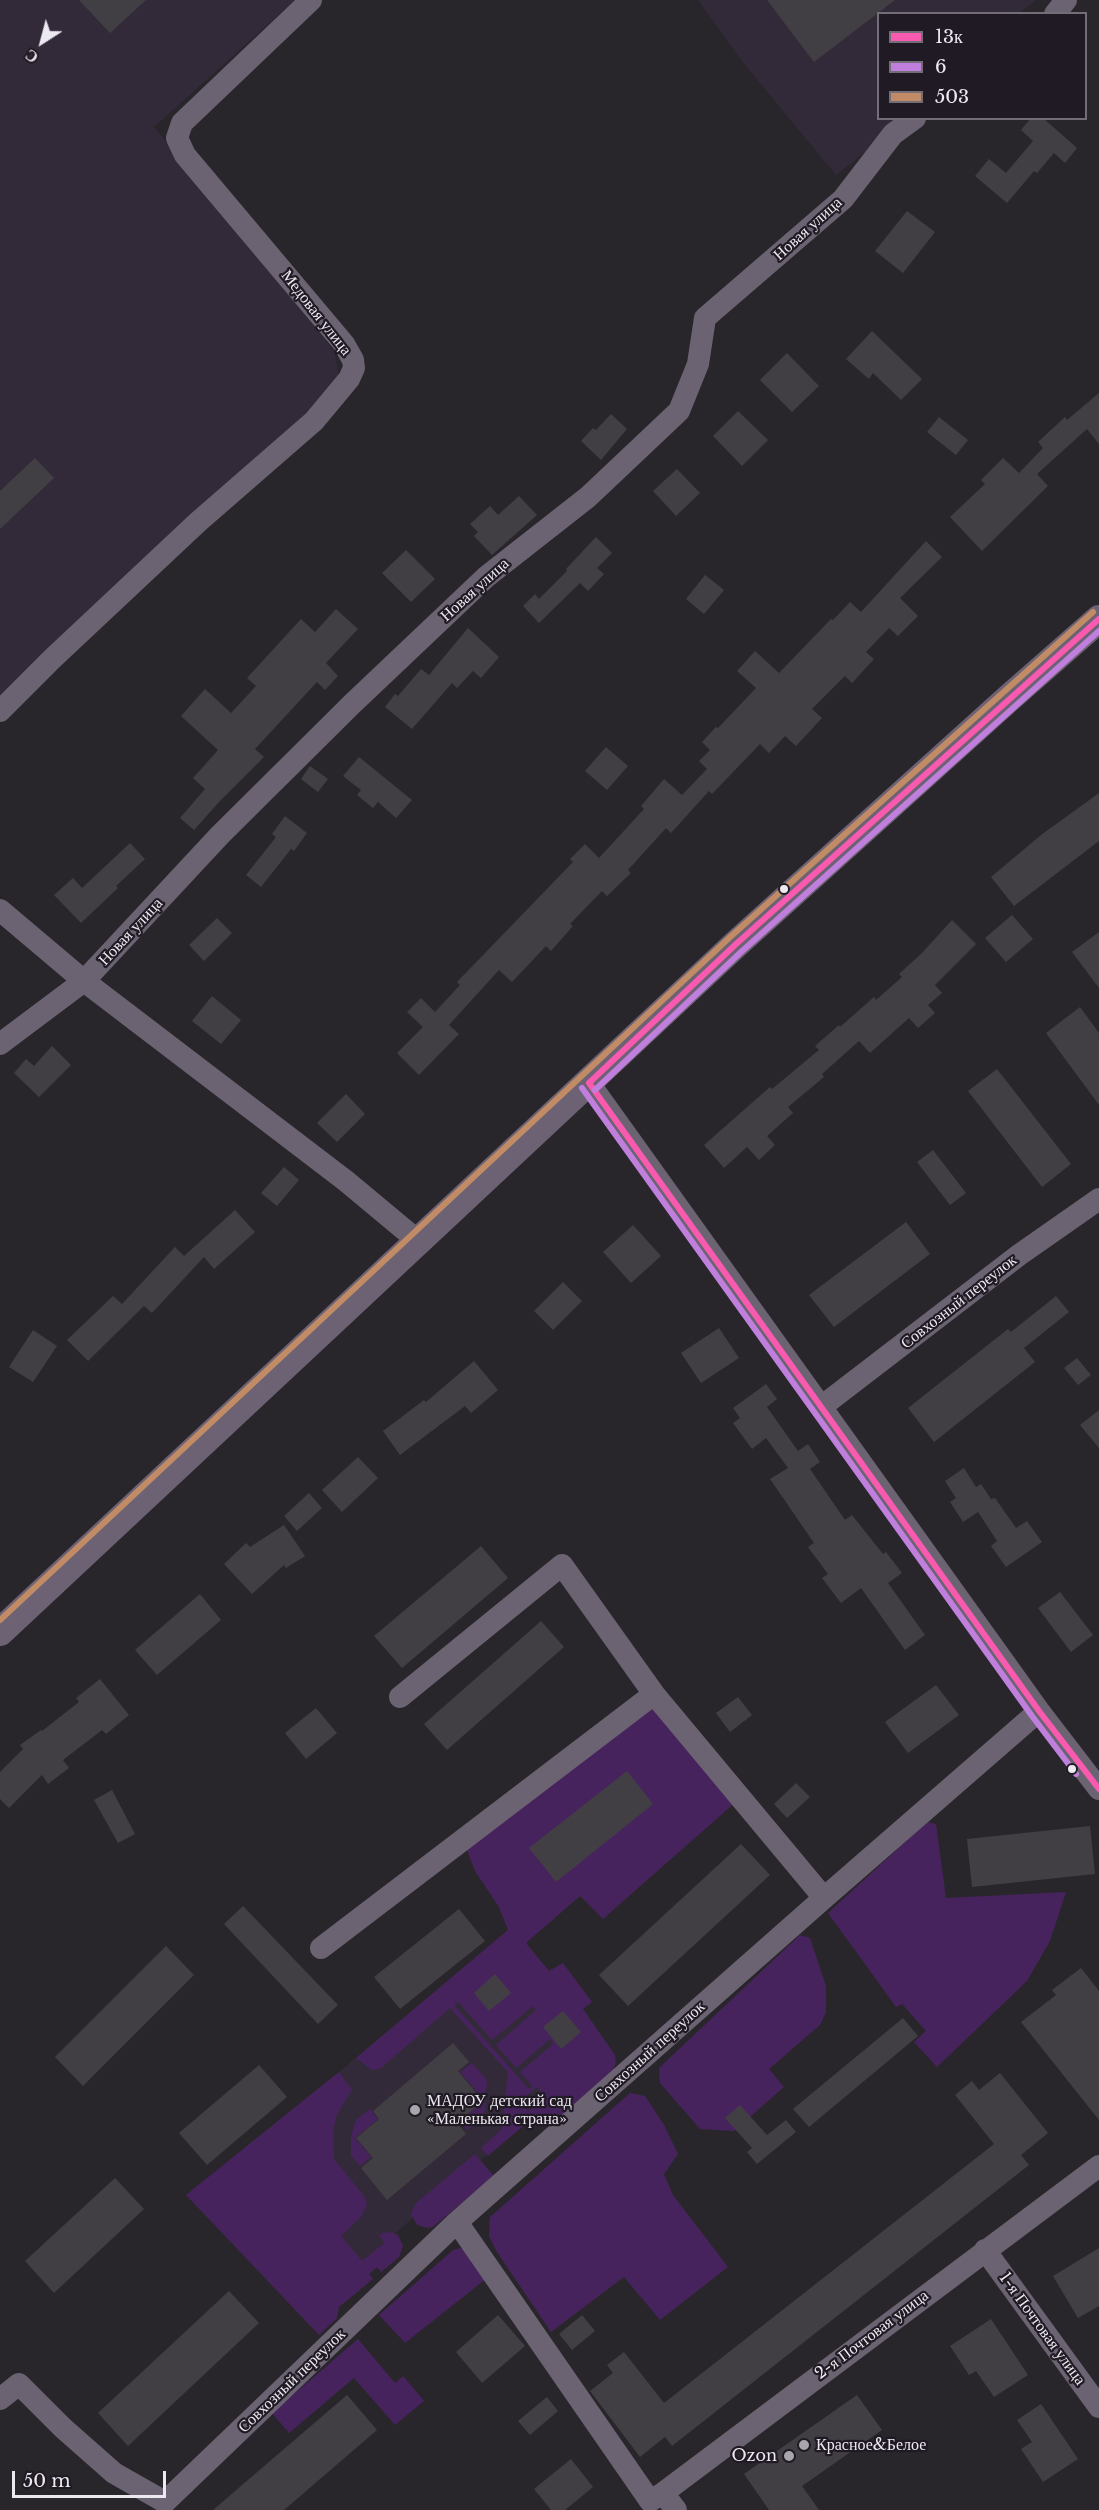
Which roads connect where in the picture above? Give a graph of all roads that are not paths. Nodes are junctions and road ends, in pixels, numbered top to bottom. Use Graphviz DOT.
graph roads {
  1 [pos="312,0"];
  2 [pos="1066,0"];
  3 [pos="1057,12"];
  4 [pos="912,120"];
  5 [pos="1099,619"];
  6 [pos="0,711"];
  7 [pos="0,910"];
  8 [pos="84,981"];
  9 [pos="0,1044"];
  10 [pos="589,1083"];
  11 [pos="1099,1199"];
  12 [pos="418,1241"];
  13 [pos="821,1407"];
  14 [pos="0,1632"];
  15 [pos="654,1694"];
  16 [pos="400,1698"];
  17 [pos="1039,1711"];
  18 [pos="1099,1789"];
  19 [pos="824,1898"];
  20 [pos="321,1948"];
  21 [pos="1099,2166"];
  22 [pos="457,2222"];
  23 [pos="985,2250"];
  24 [pos="0,2399"];
  25 [pos="1099,2407"];
  26 [pos="669,2501"];
  1 -- 6 [label="street, Медовая улица"];
  2 -- 3 [label="street"];
  4 -- 8 [label="street, Новая улица"];
  5 -- 10 [label="main road"];
  7 -- 8 [label="street"];
  8 -- 9 [label="street, Новая улица"];
  8 -- 12 [label="street"];
  10 -- 12 [label="main road"];
  10 -- 13 [label="street"];
  11 -- 13 [label="street, Совхозный переулок"];
  12 -- 14 [label="main road"];
  13 -- 17 [label="street"];
  15 -- 16 [label="street"];
  15 -- 19 [label="street"];
  15 -- 20 [label="street"];
  17 -- 18 [label="street"];
  17 -- 19 [label="street, Совхозный переулок"];
  19 -- 22 [label="street, Совхозный переулок"];
  21 -- 23 [label="street, 2-я Почтовая улица"];
  22 -- 24 [label="street, Совхозный переулок"];
  22 -- 26 [label="street"];
  23 -- 25 [label="street, 1-я Почтовая улица"];
  23 -- 26 [label="street, 2-я Почтовая улица"];
}
